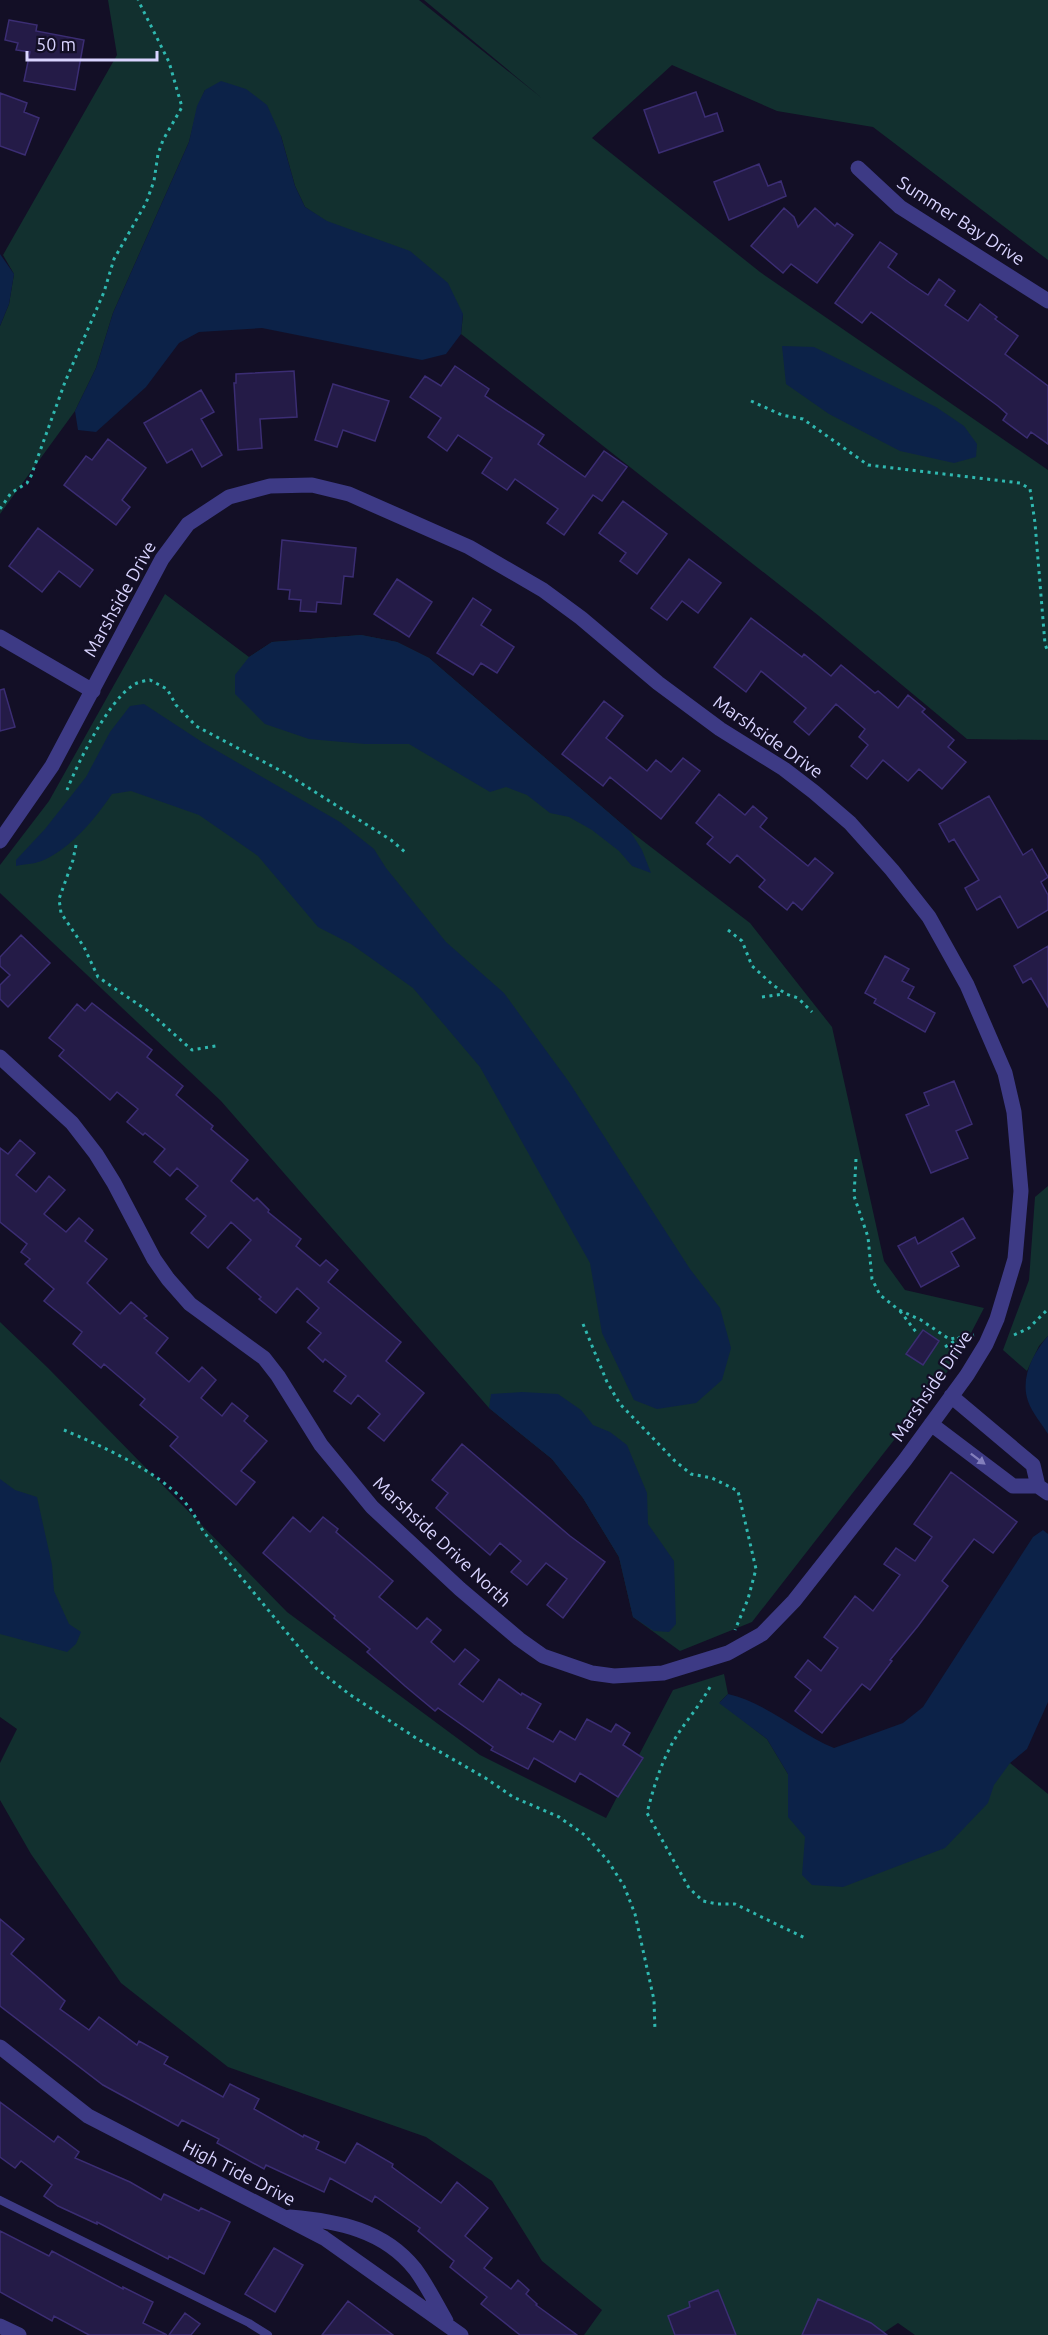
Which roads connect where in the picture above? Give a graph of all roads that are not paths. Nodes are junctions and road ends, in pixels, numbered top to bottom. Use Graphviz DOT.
graph roads {
  1 [pos="858,168"];
  2 [pos="1048,301"];
  3 [pos="0,637"];
  4 [pos="93,691"];
  5 [pos="0,841"];
  6 [pos="0,1057"];
  7 [pos="951,1396"];
  8 [pos="931,1424"];
  9 [pos="1043,1489"];
  10 [pos="692,1665"];
  11 [pos="0,2047"];
  12 [pos="0,2200"];
  13 [pos="282,2217"];
  14 [pos="0,2326"];
  15 [pos="455,2331"];
  16 [pos="19,2335"];
  17 [pos="268,2335"];
  1 -- 2 [label="street, Summer Bay Drive"];
  3 -- 4 [label="street"];
  4 -- 5 [label="street, Marshside Drive"];
  4 -- 7 [label="street, Marshside Drive"];
  6 -- 10 [label="street, Marshside Drive North"];
  7 -- 8 [label="street, Marshside Drive"];
  7 -- 9 [label="street"];
  8 -- 9 [label="street, one-way"];
  8 -- 10 [label="street, Marshside Drive"];
  11 -- 13 [label="street, High Tide Drive"];
  12 -- 17 [label="lane"];
  13 -- 15 [label="street, High Tide Drive"];
  13 -- 15 [label="street"];
  14 -- 16 [label="street"];
}
